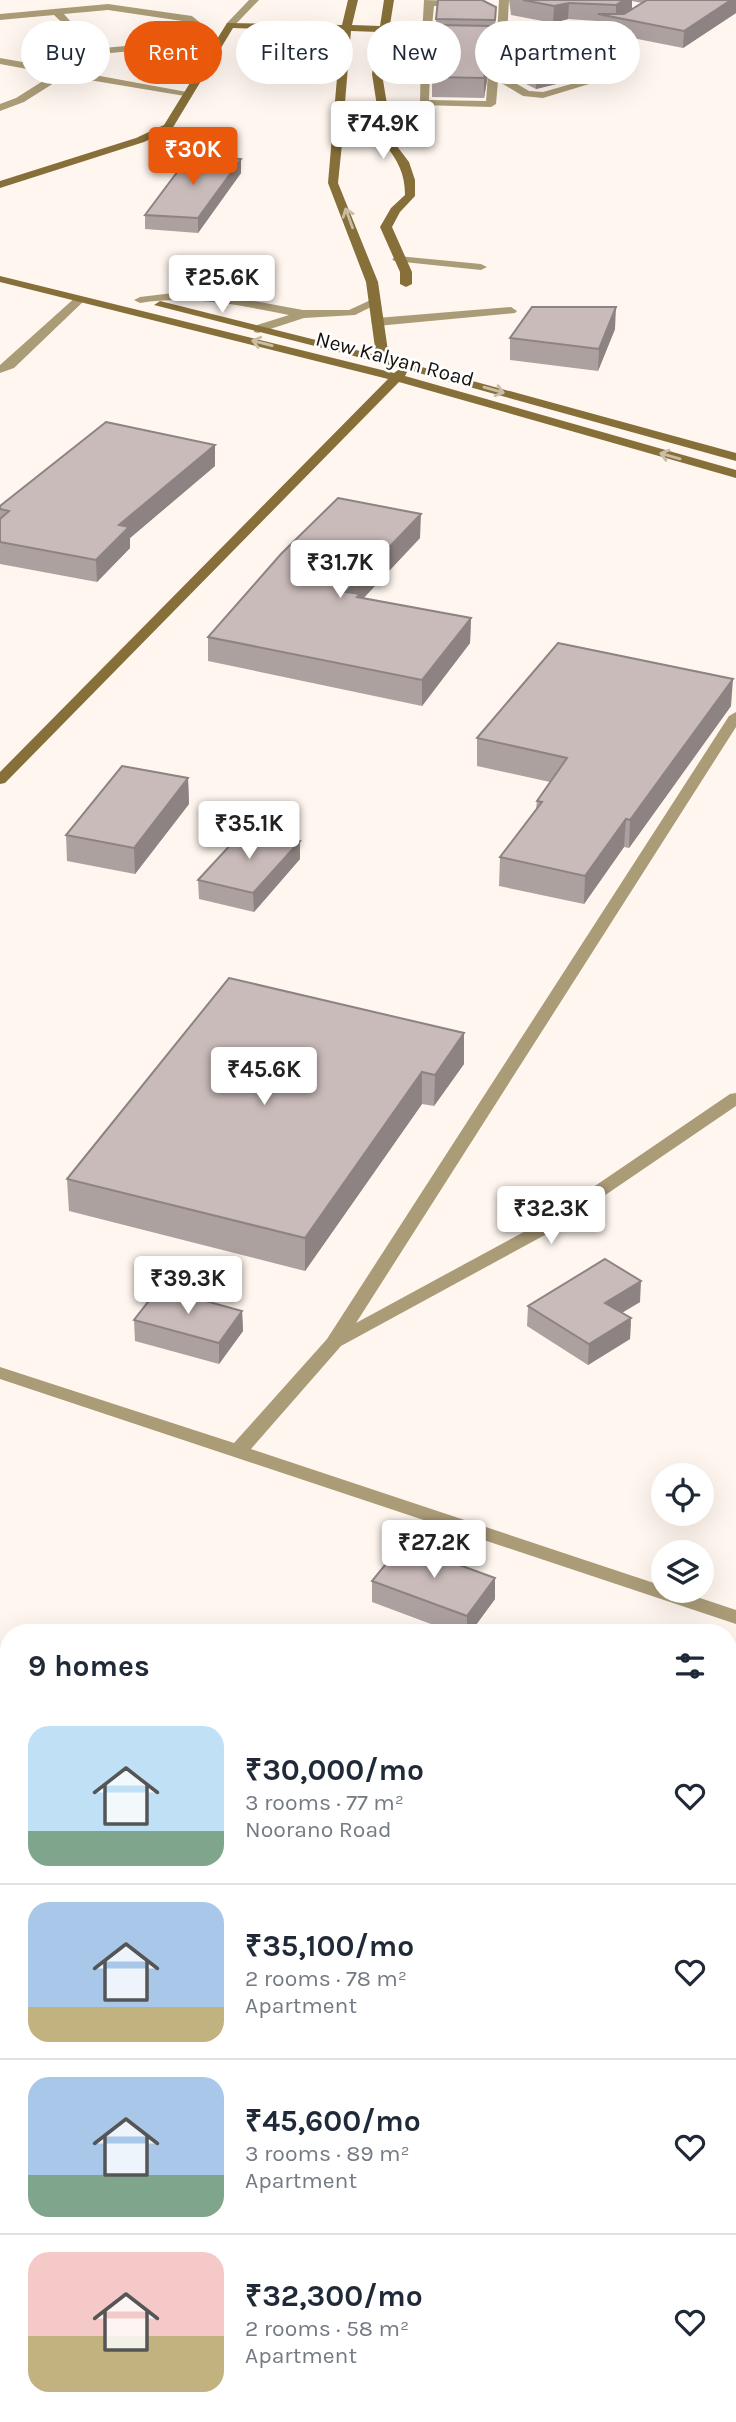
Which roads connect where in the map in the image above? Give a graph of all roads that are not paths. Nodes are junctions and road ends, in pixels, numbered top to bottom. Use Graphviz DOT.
graph roads {
  1 [pos="254,0"];
  2 [pos="353,0"];
  3 [pos="389,0"];
  4 [pos="429,1"];
  5 [pos="504,2"];
  6 [pos="479,4"];
  7 [pos="492,4"];
  8 [pos="56,11"];
  9 [pos="0,17"];
  10 [pos="65,21"];
  11 [pos="348,21"];
  12 [pos="385,21"];
  13 [pos="428,21"];
  14 [pos="503,21"];
  15 [pos="230,25"];
  16 [pos="236,25"];
  17 [pos="110,49"];
  18 [pos="0,61"];
  19 [pos="21,65"];
  20 [pos="110,81"];
  21 [pos="47,84"];
  22 [pos="341,84"];
  23 [pos="379,84"];
  24 [pos="424,84"];
  25 [pos="492,84"];
  26 [pos="511,84"];
  27 [pos="582,84"];
  28 [pos="187,95"];
  29 [pos="0,108"];
  30 [pos="336,141"];
  31 [pos="388,141"];
  32 [pos="0,185"];
  33 [pos="375,244"];
  34 [pos="398,259"];
  35 [pos="481,267"];
  36 [pos="0,269"];
  37 [pos="0,279"];
  38 [pos="406,284"];
  39 [pos="81,298"];
  40 [pos="140,300"];
  41 [pos="375,303"];
  42 [pos="511,311"];
  43 [pos="303,314"];
  44 [pos="378,326"];
  45 [pos="258,329"];
  46 [pos="316,343"];
  47 [pos="300,353"];
  48 [pos="383,360"];
  49 [pos="408,366"];
  50 [pos="0,369"];
  51 [pos="396,377"];
  52 [pos="736,457"];
  53 [pos="736,474"];
  54 [pos="736,716"];
  55 [pos="0,780"];
  56 [pos="736,1098"];
  57 [pos="334,1343"];
  58 [pos="0,1373"];
  59 [pos="238,1451"];
  60 [pos="736,1617"];
  1 -- 15 [label="street"];
  2 -- 11 [label="street"];
  3 -- 12 [label="street"];
  4 -- 6 [label="street"];
  4 -- 13 [label="street"];
  5 -- 7 [label="street"];
  5 -- 14 [label="street"];
  8 -- 9 [label="street"];
  8 -- 10 [label="street"];
  8 -- 17 [label="street"];
  15 -- 16 [label="street"];
  15 -- 28 [label="street"];
  18 -- 19 [label="street"];
  20 -- 28 [label="street"];
  21 -- 29 [label="street"];
  22 -- 30 [label="street"];
  23 -- 31 [label="street"];
  24 -- 25 [label="street"];
  26 -- 27 [label="street"];
  28 -- 32 [label="street"];
  30 -- 31 [label="street"];
  33 -- 30 [label="street, one-way"];
  31 -- 33 [label="street"];
  33 -- 34 [label="street"];
  33 -- 41 [label="street"];
  34 -- 35 [label="street"];
  34 -- 38 [label="street"];
  36 -- 40 [label="street, New Kalyan Road"];
  37 -- 39 [label="street, New Kalyan Road"];
  47 -- 39 [label="street, New Kalyan Road, one-way"];
  39 -- 50 [label="street"];
  40 -- 43 [label="street"];
  40 -- 45 [label="street, New Kalyan Road"];
  41 -- 43 [label="street"];
  41 -- 44 [label="street"];
  42 -- 44 [label="street"];
  43 -- 45 [label="street"];
  44 -- 48 [label="street"];
  45 -- 46 [label="street, New Kalyan Road"];
  46 -- 47 [label="street"];
  46 -- 48 [label="street, New Kalyan Road"];
  47 -- 51 [label="street, New Kalyan Road"];
  48 -- 49 [label="street, New Kalyan Road"];
  49 -- 51 [label="street"];
  49 -- 52 [label="street, New Kalyan Road, one-way"];
  53 -- 51 [label="street, New Kalyan Road, one-way"];
  51 -- 55 [label="street"];
  54 -- 57 [label="street"];
  56 -- 57 [label="street"];
  57 -- 59 [label="street"];
  58 -- 59 [label="street"];
  59 -- 60 [label="street"];
}
